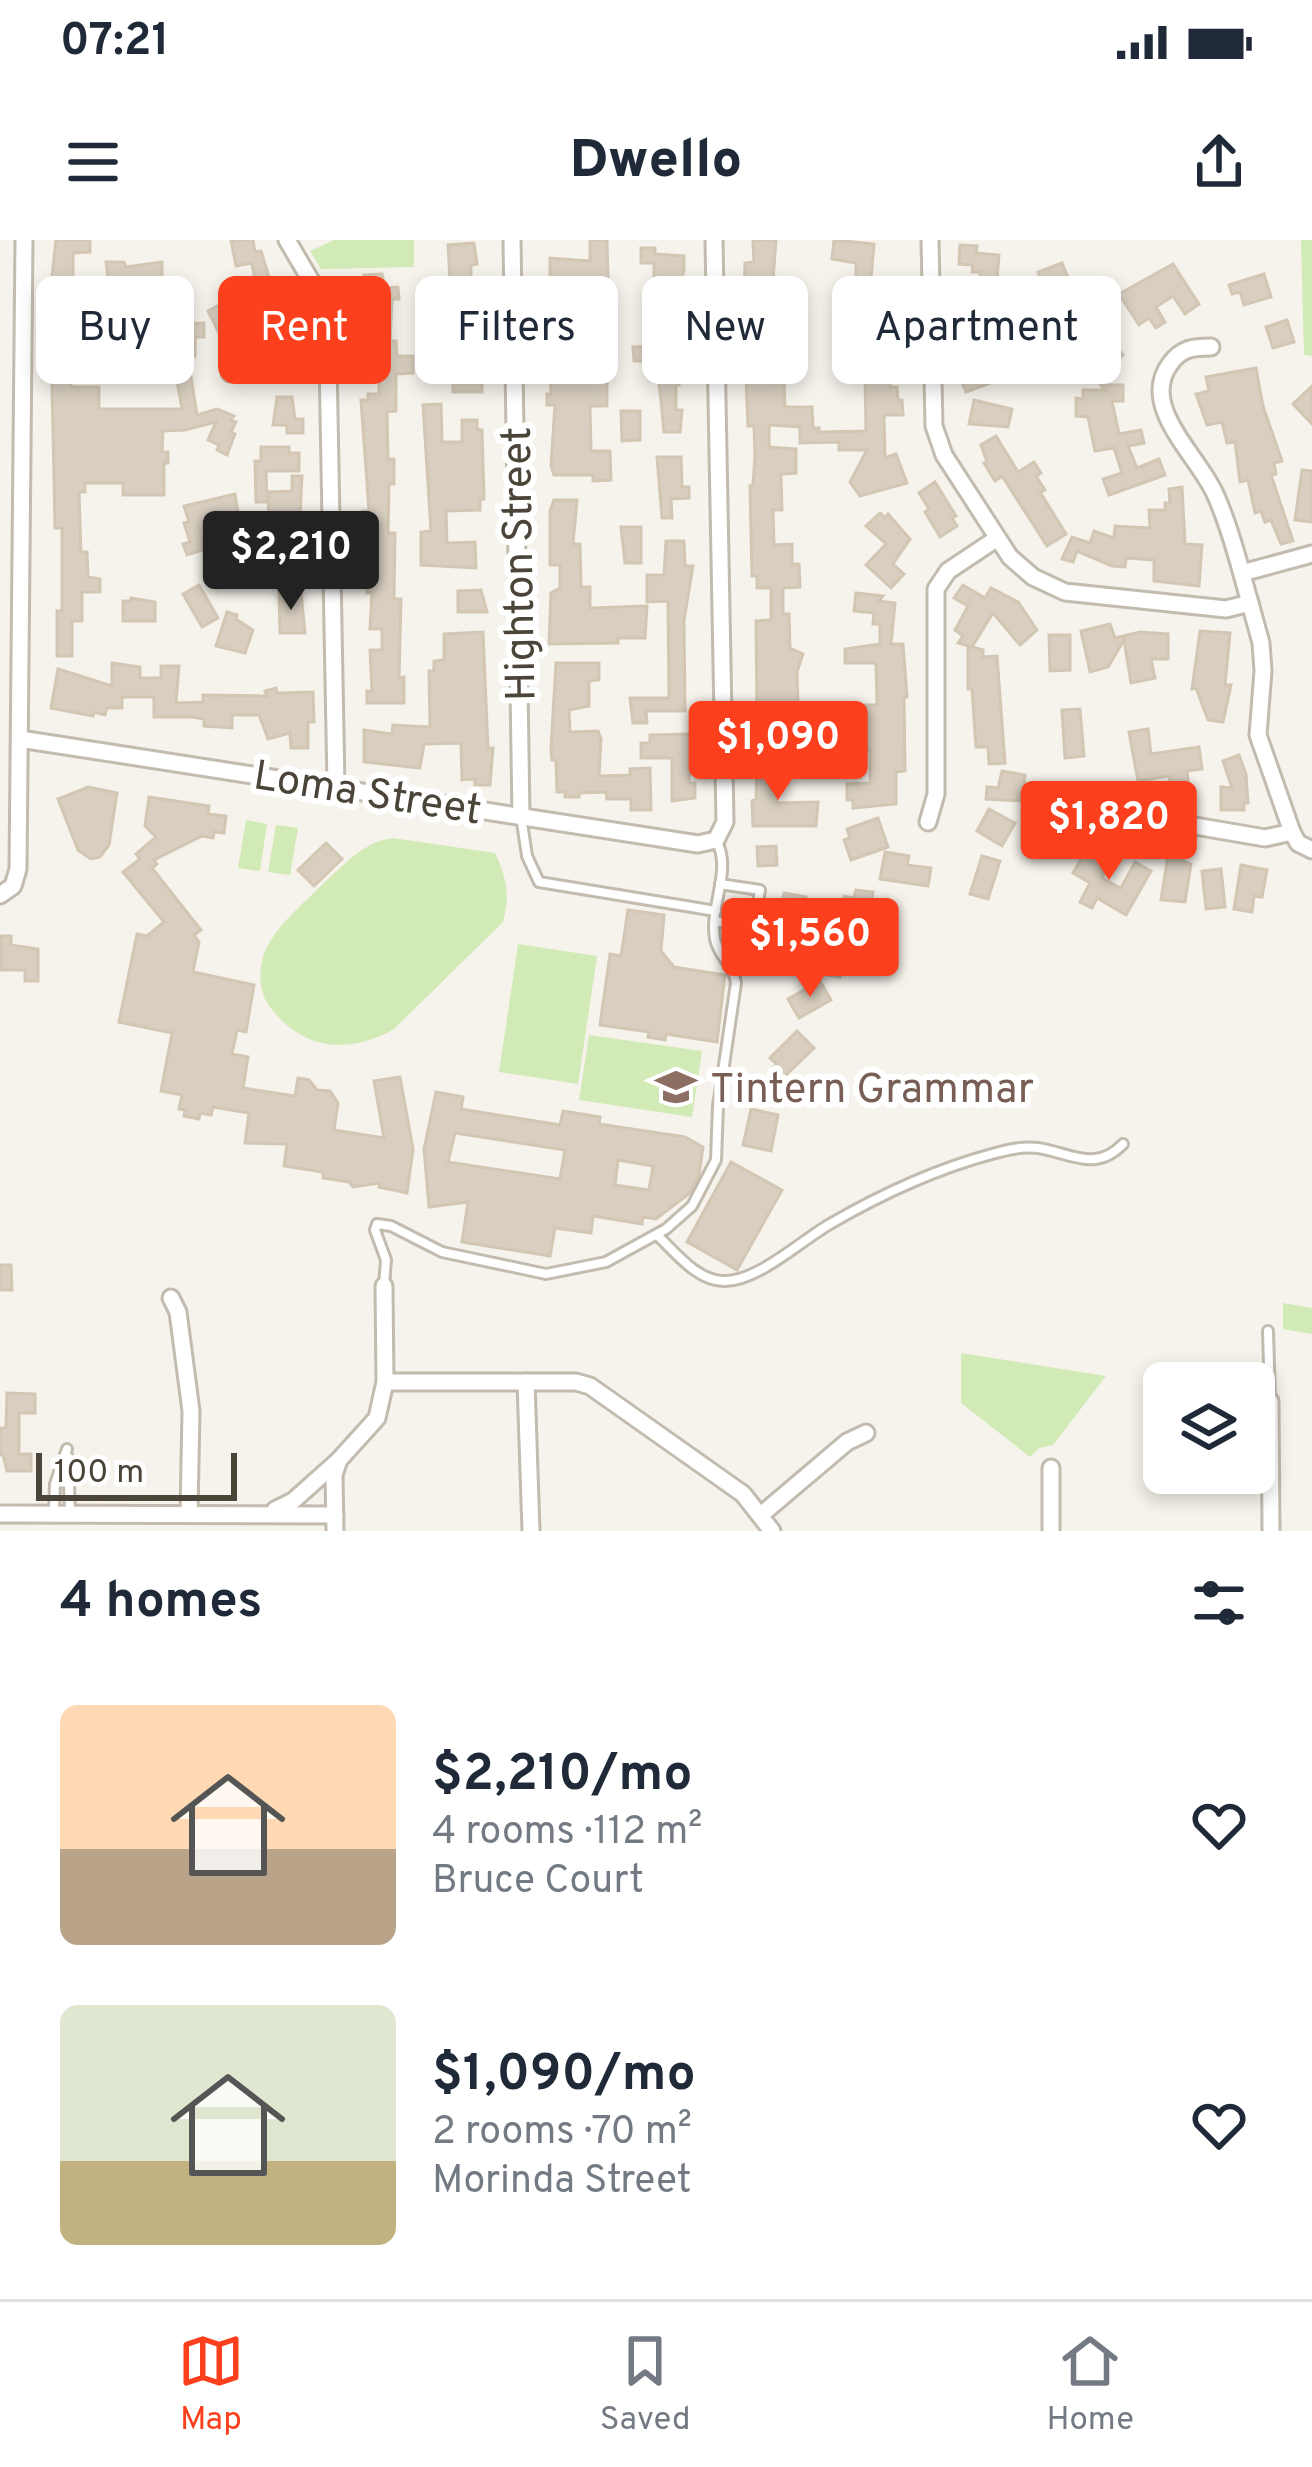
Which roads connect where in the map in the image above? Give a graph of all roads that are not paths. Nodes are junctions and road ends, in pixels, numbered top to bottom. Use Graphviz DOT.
graph roads {
  1 [pos="24,240"];
  2 [pos="287,240"];
  3 [pos="512,240"];
  4 [pos="714,240"];
  5 [pos="930,240"];
  6 [pos="308,276"];
  7 [pos="1211,347"];
  8 [pos="329,384"];
  9 [pos="996,539"];
  10 [pos="1312,554"];
  11 [pos="333,571"];
  12 [pos="234,572"];
  13 [pos="1242,574"];
  14 [pos="1250,603"];
  15 [pos="20,739"];
  16 [pos="336,786"];
  17 [pos="521,815"];
  18 [pos="1137,816"];
  19 [pos="928,822"];
  20 [pos="1292,832"];
  21 [pos="716,840"];
  22 [pos="1312,850"];
  23 [pos="719,884"];
  24 [pos="7,890"];
  25 [pos="715,916"];
  26 [pos="1123,1144"];
  27 [pos="657,1234"];
  28 [pos="384,1286"];
  29 [pos="171,1298"];
  30 [pos="1268,1331"];
  31 [pos="1269,1362"];
  32 [pos="385,1382"];
  33 [pos="526,1382"];
  34 [pos="866,1433"];
  35 [pos="339,1460"];
  36 [pos="1051,1468"];
  37 [pos="1271,1494"];
  38 [pos="189,1513"];
  39 [pos="266,1513"];
  40 [pos="0,1514"];
  41 [pos="62,1514"];
  42 [pos="762,1514"];
  43 [pos="158,1522"];
  44 [pos="335,1523"];
  45 [pos="532,1531"];
  46 [pos="772,1531"];
  47 [pos="1051,1531"];
  48 [pos="1271,1531"];
  1 -- 15 [label="street"];
  2 -- 6 [label="street"];
  3 -- 17 [label="street, Highton Street"];
  4 -- 21 [label="street"];
  5 -- 9 [label="street"];
  7 -- 13 [label="street"];
  8 -- 11 [label="street"];
  9 -- 14 [label="street"];
  9 -- 19 [label="street"];
  10 -- 13 [label="street"];
  11 -- 12 [label="street"];
  11 -- 16 [label="street"];
  13 -- 14 [label="street"];
  14 -- 20 [label="street"];
  15 -- 16 [label="street, Loma Street"];
  15 -- 24 [label="street"];
  16 -- 17 [label="street, Loma Street"];
  17 -- 21 [label="street, Loma Street"];
  17 -- 25 [label="lane"];
  18 -- 20 [label="street"];
  20 -- 22 [label="street"];
  21 -- 23 [label="lane"];
  23 -- 25 [label="lane"];
  23 -- 25 [label="lane"];
  25 -- 27 [label="lane"];
  26 -- 27 [label="lane"];
  27 -- 28 [label="lane"];
  28 -- 32 [label="street"];
  29 -- 38 [label="street"];
  30 -- 31 [label="lane"];
  32 -- 33 [label="street"];
  32 -- 35 [label="street"];
  33 -- 42 [label="street"];
  33 -- 45 [label="street"];
  34 -- 42 [label="street"];
  35 -- 39 [label="street"];
  35 -- 44 [label="street"];
  36 -- 47 [label="street"];
  37 -- 48 [label="street"];
  38 -- 39 [label="street"];
  38 -- 43 [label="street"];
  39 -- 44 [label="street"];
  40 -- 41 [label="street"];
  41 -- 41 [label="lane"];
  41 -- 43 [label="street"];
  42 -- 46 [label="street"];
}
